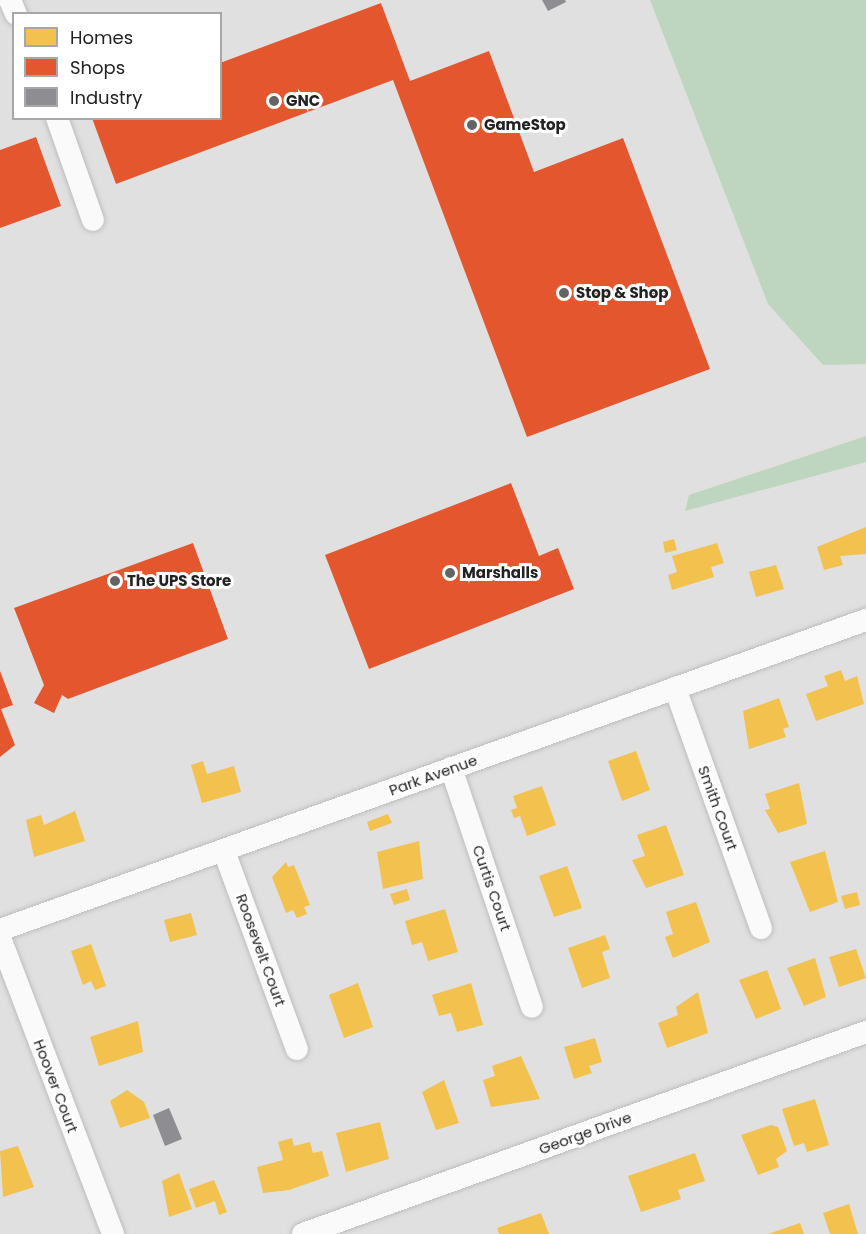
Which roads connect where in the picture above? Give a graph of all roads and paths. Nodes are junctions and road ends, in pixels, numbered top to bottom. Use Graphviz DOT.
graph roads {
  1 [pos="58,120"];
  2 [pos="93,220"];
  3 [pos="866,620"];
  4 [pos="675,687"];
  5 [pos="451,768"];
  6 [pos="224,851"];
  7 [pos="761,928"];
  8 [pos="0,930"];
  9 [pos="0,938"];
  10 [pos="532,1007"];
  11 [pos="866,1032"];
  12 [pos="297,1049"];
  13 [pos="113,1234"];
  14 [pos="303,1234"];
  1 -- 2 [label="street"];
  3 -- 4 [label="street, Park Avenue"];
  4 -- 5 [label="street, Park Avenue"];
  4 -- 7 [label="street, Smith Court"];
  5 -- 6 [label="street, Park Avenue"];
  5 -- 10 [label="street, Curtis Court"];
  6 -- 8 [label="street, Park Avenue"];
  6 -- 12 [label="street, Roosevelt Court"];
  9 -- 13 [label="street, Hoover Court"];
  11 -- 14 [label="street, George Drive"];
}
